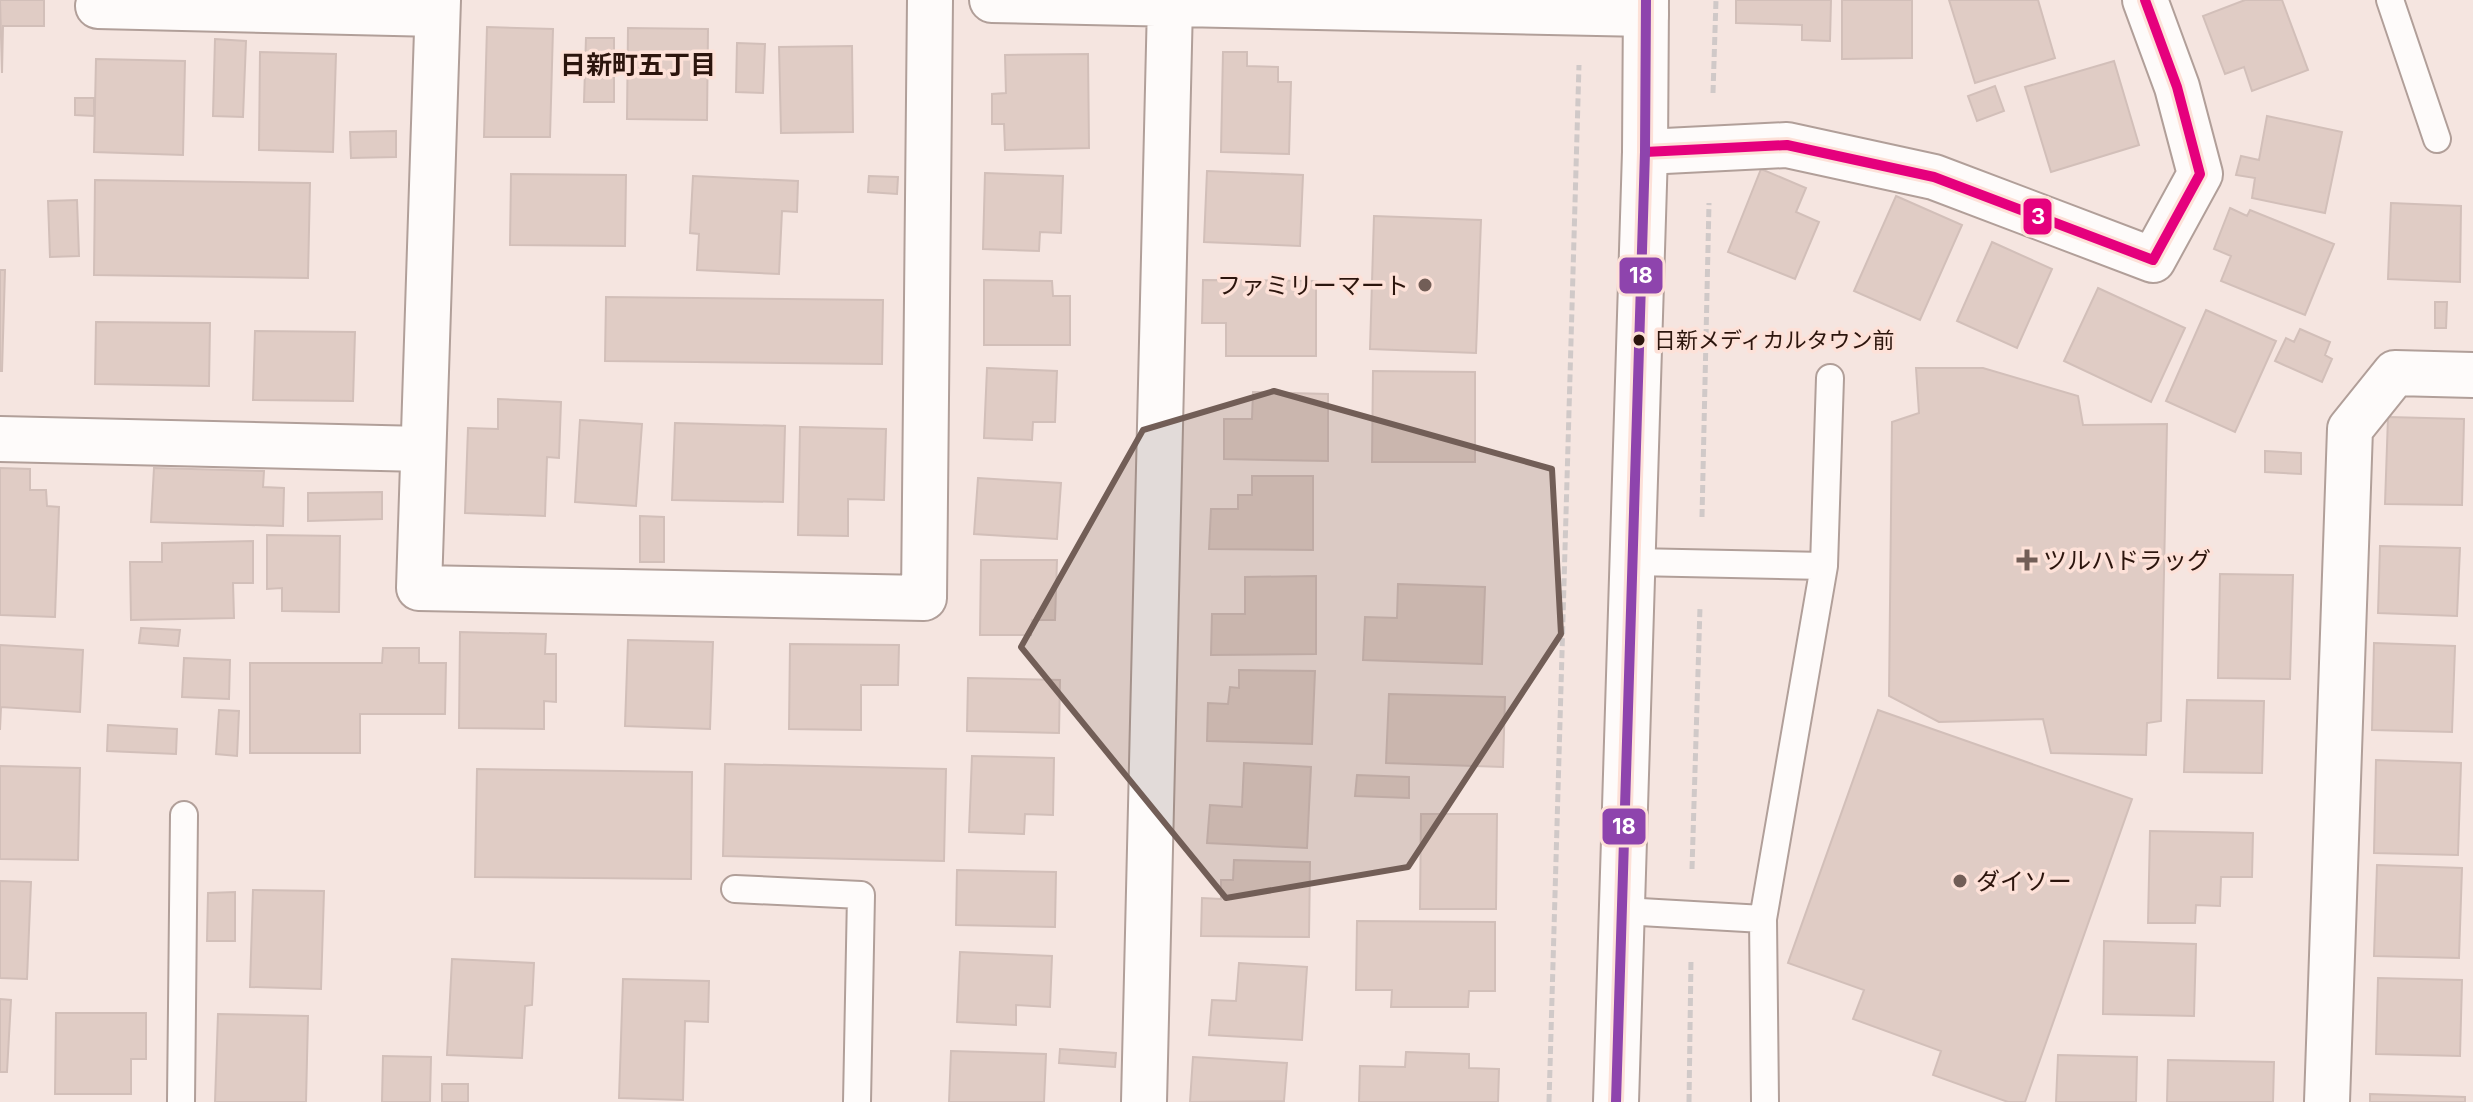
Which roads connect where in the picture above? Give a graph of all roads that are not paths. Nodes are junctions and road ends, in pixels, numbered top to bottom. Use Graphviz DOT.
graph roads {
  1 [pos="930,0"];
  2 [pos="992,0"];
  3 [pos="2145,0"];
  4 [pos="2390,0"];
  5 [pos="1170,4"];
  6 [pos="98,6"];
  7 [pos="437,7"];
  8 [pos="1646,7"];
  9 [pos="2437,139"];
  10 [pos="1645,152"];
  11 [pos="2473,375"];
  12 [pos="1830,378"];
  13 [pos="0,439"];
  14 [pos="423,449"];
  15 [pos="1633,562"];
  16 [pos="1824,566"];
  17 [pos="184,815"];
  18 [pos="735,889"];
  19 [pos="1623,911"];
  20 [pos="1763,919"];
  21 [pos="181,1102"];
  22 [pos="857,1102"];
  23 [pos="1144,1102"];
  24 [pos="1616,1102"];
  25 [pos="1765,1102"];
  26 [pos="2327,1102"];
  1 -- 14 [label="street"];
  2 -- 5 [label="street"];
  3 -- 10 [label="street"];
  4 -- 9 [label="lane"];
  5 -- 8 [label="street"];
  5 -- 23 [label="street"];
  6 -- 7 [label="street"];
  7 -- 14 [label="street"];
  8 -- 10 [label="street"];
  10 -- 15 [label="street"];
  11 -- 26 [label="street"];
  12 -- 16 [label="lane"];
  13 -- 14 [label="street"];
  15 -- 16 [label="lane"];
  15 -- 19 [label="street"];
  16 -- 20 [label="lane"];
  17 -- 21 [label="lane"];
  18 -- 22 [label="lane"];
  19 -- 20 [label="lane"];
  19 -- 24 [label="street"];
  20 -- 25 [label="lane"];
}
